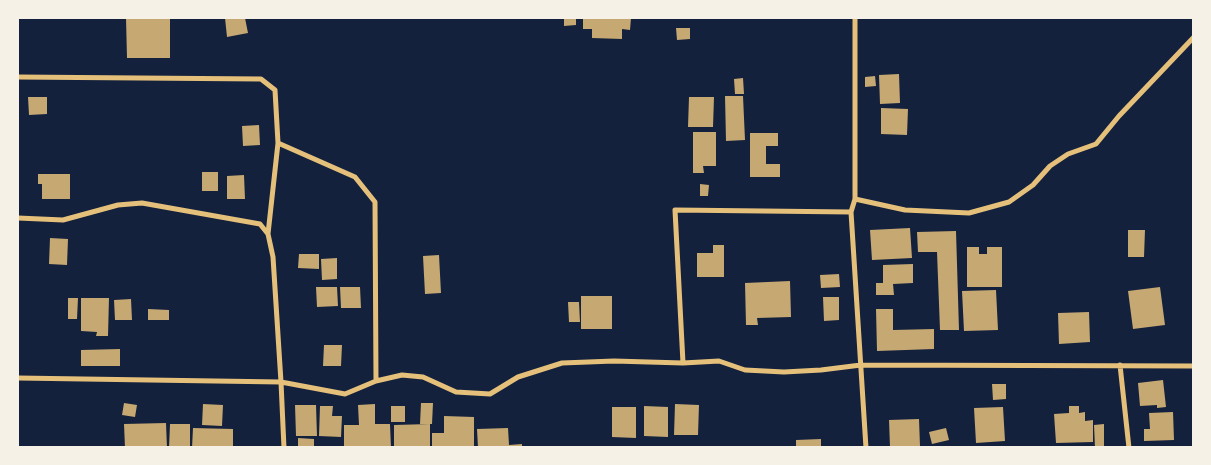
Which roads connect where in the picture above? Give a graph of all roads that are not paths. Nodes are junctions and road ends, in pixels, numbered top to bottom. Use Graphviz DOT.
graph roads {
  1 [pos="854,18"];
  2 [pos="1194,38"];
  3 [pos="18,77"];
  4 [pos="278,143"];
  5 [pos="855,200"];
  6 [pos="851,212"];
  7 [pos="18,218"];
  8 [pos="268,234"];
  9 [pos="683,363"];
  10 [pos="861,365"];
  11 [pos="1120,365"];
  12 [pos="1194,366"];
  13 [pos="18,378"];
  14 [pos="376,381"];
  15 [pos="282,382"];
  16 [pos="284,448"];
  17 [pos="866,448"];
  18 [pos="1129,448"];
  1 -- 5 [label="street"];
  2 -- 5 [label="street"];
  3 -- 4 [label="street"];
  4 -- 8 [label="street"];
  4 -- 14 [label="street"];
  5 -- 6 [label="street"];
  6 -- 9 [label="street"];
  6 -- 10 [label="street"];
  7 -- 8 [label="street"];
  8 -- 15 [label="street"];
  9 -- 10 [label="street"];
  9 -- 14 [label="street"];
  10 -- 11 [label="street"];
  10 -- 17 [label="street"];
  11 -- 12 [label="street"];
  11 -- 18 [label="street"];
  13 -- 15 [label="street"];
  14 -- 15 [label="street"];
  15 -- 16 [label="street"];
}
